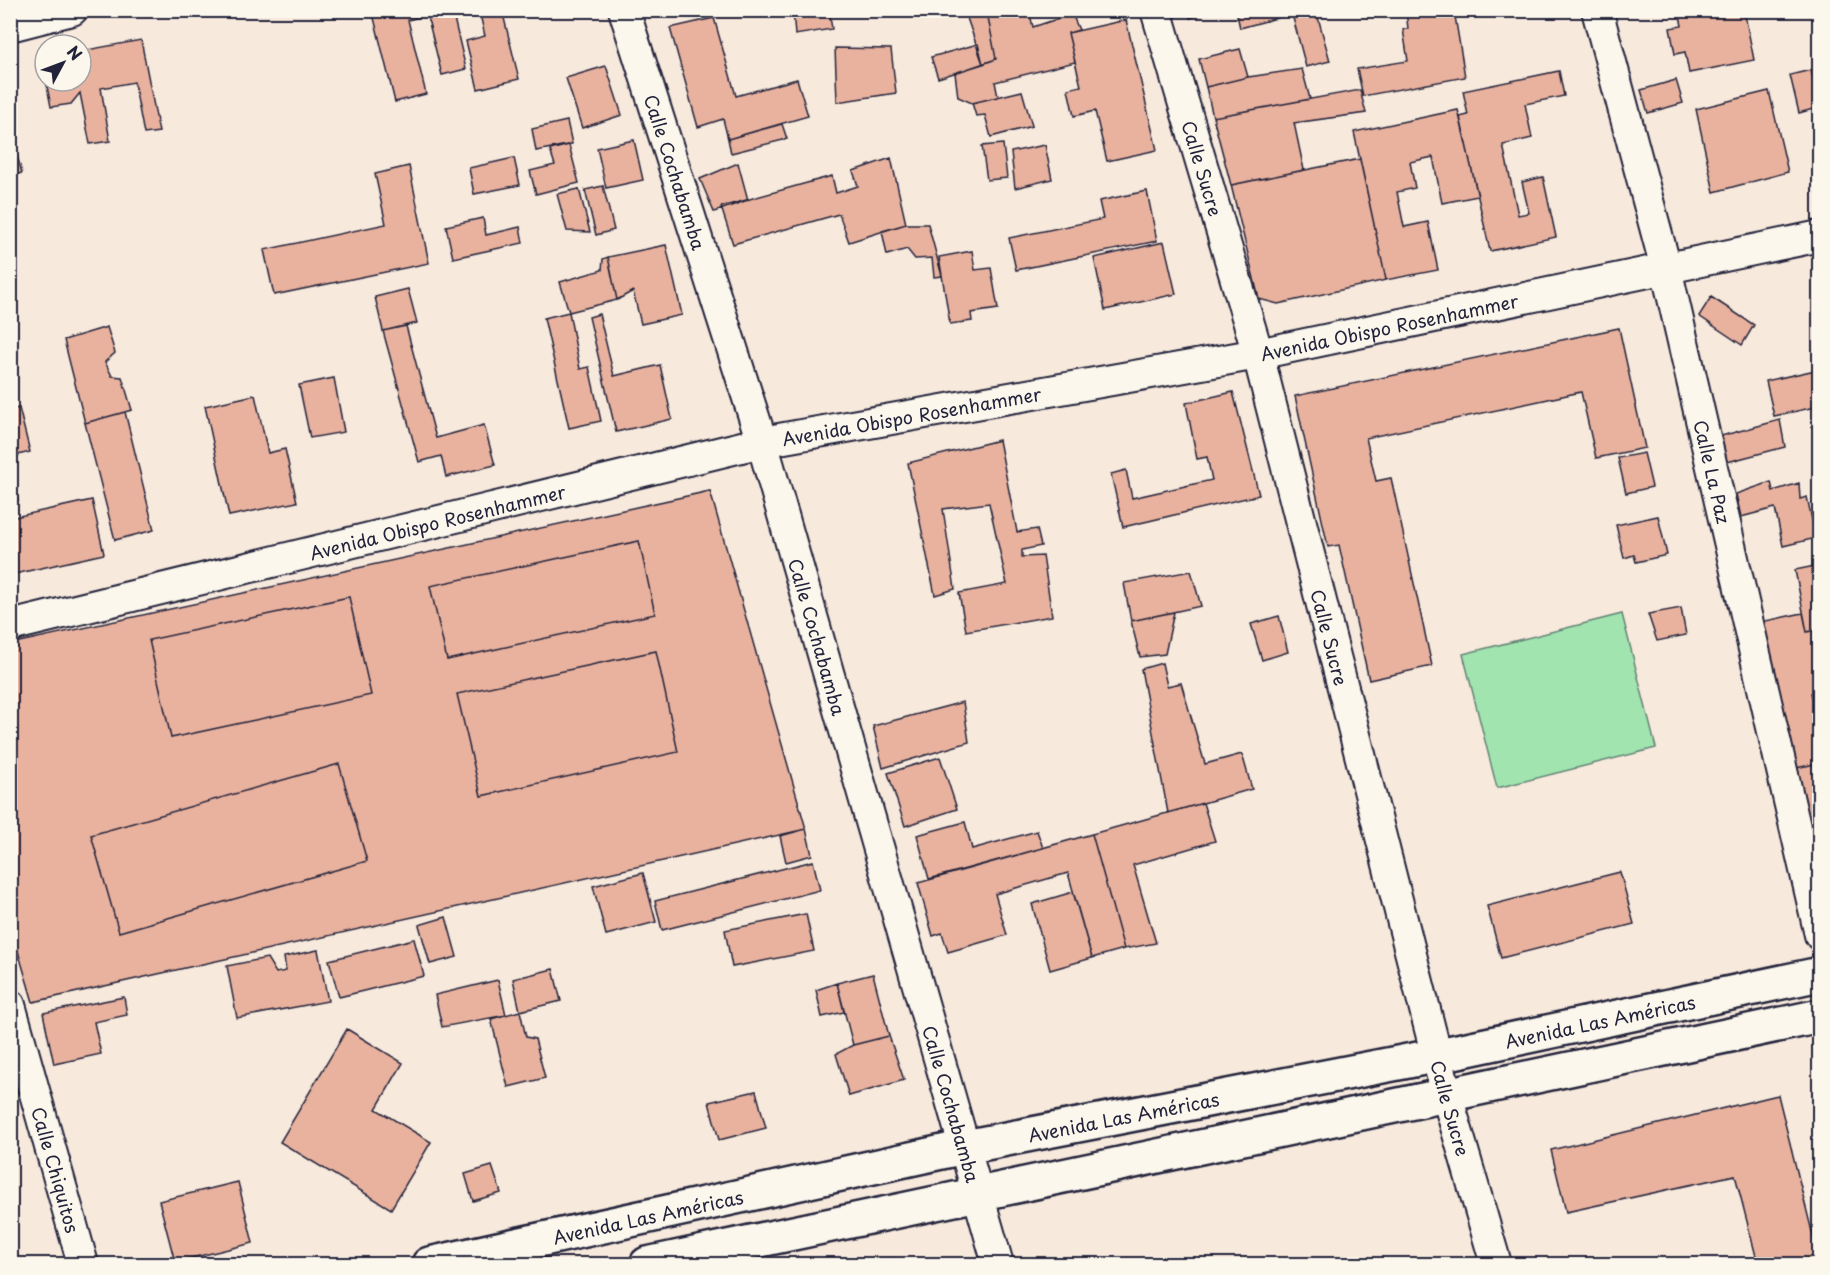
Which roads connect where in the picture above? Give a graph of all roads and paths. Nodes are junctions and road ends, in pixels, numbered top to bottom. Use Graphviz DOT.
graph roads {
  1 [pos="72,10"];
  2 [pos="624,10"];
  3 [pos="1156,10"];
  4 [pos="1597,10"];
  5 [pos="10,26"];
  6 [pos="1820,236"];
  7 [pos="1666,267"];
  8 [pos="1258,354"];
  9 [pos="762,442"];
  10 [pos="10,626"];
  11 [pos="1820,935"];
  12 [pos="1820,974"];
  13 [pos="10,1005"];
  14 [pos="1820,1016"];
  15 [pos="1439,1055"];
  16 [pos="1447,1096"];
  17 [pos="964,1147"];
  18 [pos="976,1193"];
  19 [pos="83,1264"];
  20 [pos="429,1264"];
  21 [pos="647,1264"];
  22 [pos="998,1264"];
  23 [pos="1496,1264"];
  1 -- 5 [label="street"];
  2 -- 9 [label="street, Calle Cochabamba"];
  3 -- 8 [label="street, Calle Sucre"];
  4 -- 7 [label="street, Calle La Paz"];
  6 -- 7 [label="street, Avenida Obispo Rosenhammer"];
  7 -- 8 [label="street, Avenida Obispo Rosenhammer"];
  7 -- 11 [label="street, Calle La Paz"];
  8 -- 9 [label="street, Avenida Obispo Rosenhammer"];
  8 -- 15 [label="street, Calle Sucre"];
  9 -- 10 [label="street, Avenida Obispo Rosenhammer"];
  9 -- 17 [label="street, Calle Cochabamba"];
  12 -- 15 [label="main road, Avenida Las Américas"];
  13 -- 19 [label="street, Calle Chiquitos"];
  14 -- 16 [label="main road"];
  15 -- 16 [label="street, Calle Sucre"];
  15 -- 17 [label="main road, Avenida Las Américas"];
  16 -- 18 [label="main road"];
  16 -- 23 [label="street, Calle Sucre"];
  17 -- 18 [label="street, Calle Cochabamba"];
  17 -- 20 [label="main road, Avenida Las Américas"];
  18 -- 21 [label="main road"];
  18 -- 22 [label="street, Calle Cochabamba"];
}
